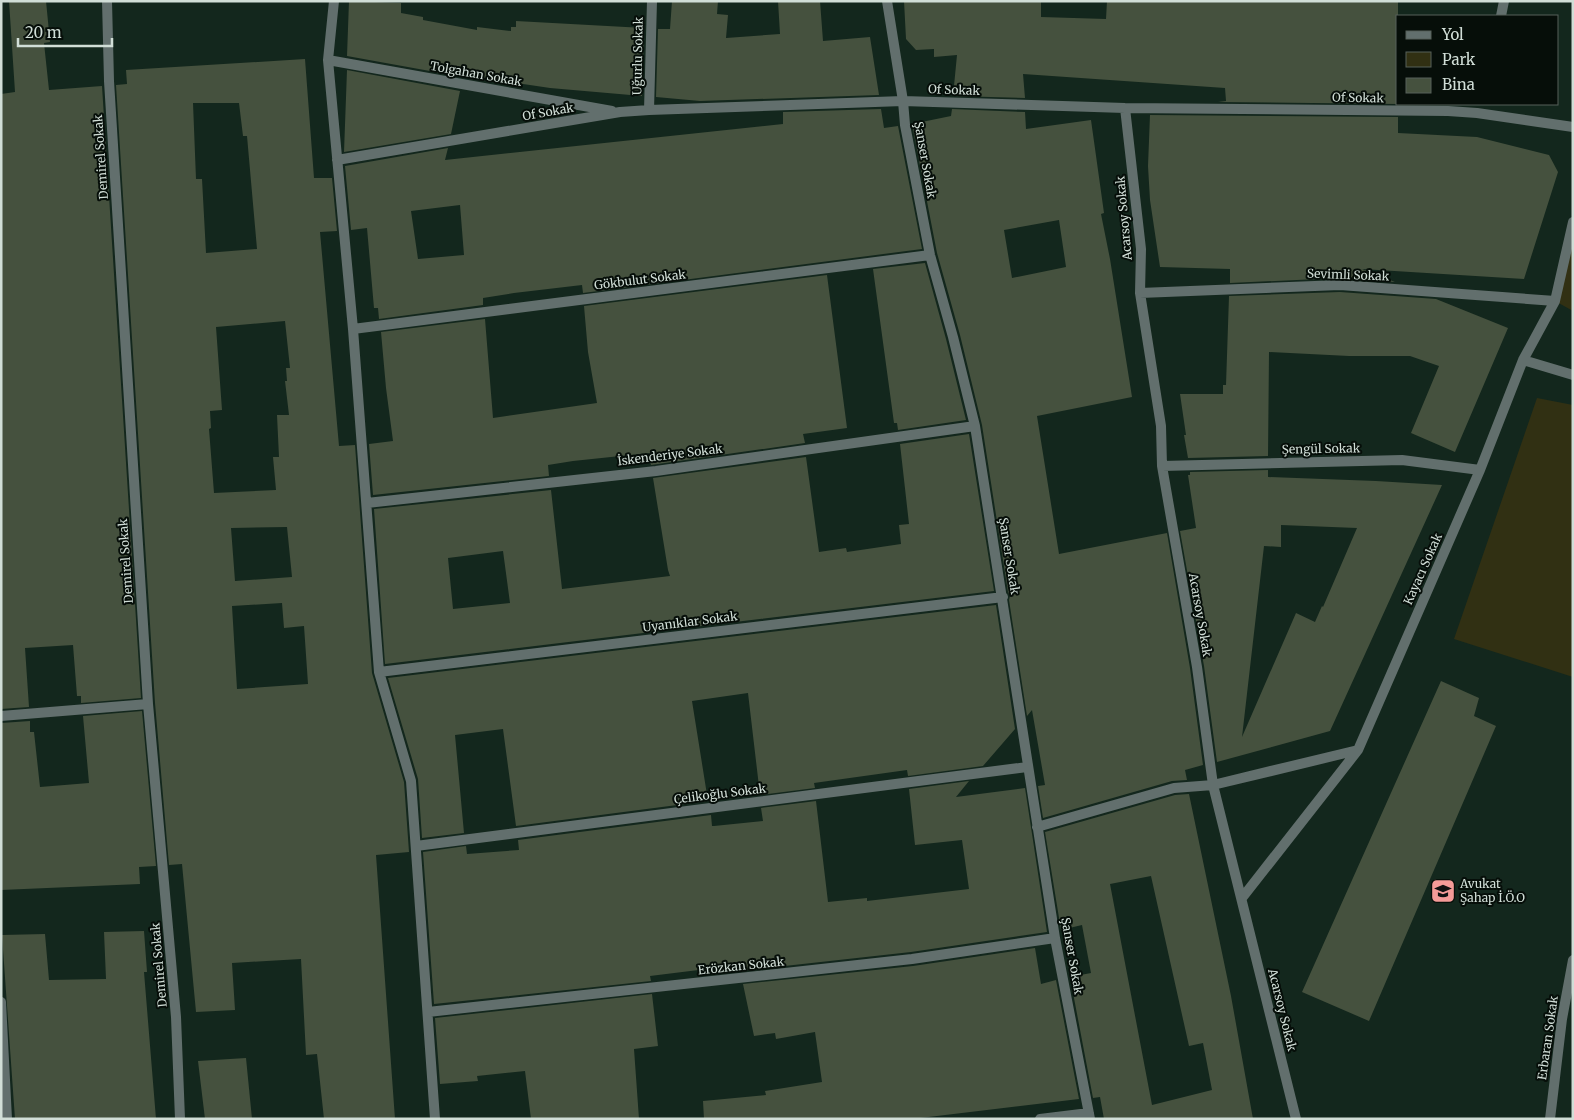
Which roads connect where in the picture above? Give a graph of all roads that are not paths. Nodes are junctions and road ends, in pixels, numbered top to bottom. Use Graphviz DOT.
graph roads {
  1 [pos="107,1"];
  2 [pos="334,1"];
  3 [pos="652,1"];
  4 [pos="887,1"];
  5 [pos="1504,1"];
  6 [pos="1501,15"];
  7 [pos="328,60"];
  8 [pos="903,101"];
  9 [pos="1125,108"];
  10 [pos="1478,108"];
  11 [pos="650,110"];
  12 [pos="620,112"];
  13 [pos="1573,128"];
  14 [pos="337,160"];
  15 [pos="1573,222"];
  16 [pos="930,255"];
  17 [pos="1140,293"];
  18 [pos="1556,301"];
  19 [pos="353,329"];
  20 [pos="1523,360"];
  21 [pos="1573,375"];
  22 [pos="976,426"];
  23 [pos="1162,466"];
  24 [pos="1480,470"];
  25 [pos="366,503"];
  26 [pos="1003,597"];
  27 [pos="379,672"];
  28 [pos="148,704"];
  29 [pos="1,716"];
  30 [pos="1358,750"];
  31 [pos="1027,766"];
  32 [pos="1213,785"];
  33 [pos="1037,827"];
  34 [pos="416,846"];
  35 [pos="1242,898"];
  36 [pos="1055,938"];
  37 [pos="1573,960"];
  38 [pos="1,1002"];
  39 [pos="428,1012"];
  40 [pos="1090,1116"];
  41 [pos="7,1119"];
  42 [pos="180,1119"];
  43 [pos="435,1119"];
  44 [pos="1040,1119"];
  45 [pos="1296,1119"];
  46 [pos="1550,1119"];
  1 -- 28 [label="street, Demirel Sokak"];
  2 -- 7 [label="street"];
  3 -- 11 [label="street, Uğurlu Sokak"];
  4 -- 8 [label="street, Şanser Sokak"];
  5 -- 6 [label="street"];
  7 -- 12 [label="street, Tolgahan Sokak"];
  7 -- 14 [label="street"];
  8 -- 9 [label="street, Of Sokak"];
  8 -- 11 [label="street, Of Sokak"];
  8 -- 16 [label="street, Şanser Sokak"];
  9 -- 10 [label="street, Of Sokak"];
  9 -- 17 [label="street, Acarsoy Sokak"];
  10 -- 13 [label="street, Of Sokak"];
  11 -- 12 [label="street, Of Sokak"];
  12 -- 14 [label="street, Of Sokak"];
  14 -- 19 [label="street"];
  15 -- 18 [label="street, Kayacı Sokak"];
  16 -- 19 [label="street, Gökbulut Sokak"];
  16 -- 22 [label="street, Şanser Sokak"];
  17 -- 18 [label="street, Sevimli Sokak"];
  17 -- 23 [label="street, Acarsoy Sokak"];
  18 -- 20 [label="street, Kayacı Sokak"];
  19 -- 25 [label="street"];
  20 -- 21 [label="street"];
  20 -- 24 [label="street, Kayacı Sokak"];
  22 -- 25 [label="street, İskenderiye Sokak"];
  22 -- 26 [label="street, Şanser Sokak"];
  23 -- 24 [label="street, Şengül Sokak"];
  23 -- 32 [label="street, Acarsoy Sokak"];
  24 -- 30 [label="street, Kayacı Sokak"];
  25 -- 27 [label="street"];
  26 -- 27 [label="street, Uyanıklar Sokak"];
  26 -- 31 [label="street, Şanser Sokak"];
  27 -- 34 [label="street"];
  28 -- 29 [label="street"];
  28 -- 42 [label="street, Demirel Sokak"];
  30 -- 32 [label="street"];
  30 -- 35 [label="street, Kayacı Sokak"];
  31 -- 33 [label="street, Şanser Sokak"];
  31 -- 34 [label="street, Çelikoğlu Sokak"];
  32 -- 33 [label="street"];
  32 -- 35 [label="street, Acarsoy Sokak"];
  33 -- 36 [label="street, Şanser Sokak"];
  34 -- 39 [label="street"];
  35 -- 45 [label="street, Acarsoy Sokak"];
  36 -- 39 [label="street, Erözkan Sokak"];
  36 -- 40 [label="street, Şanser Sokak"];
  37 -- 46 [label="street, Erbaran Sokak"];
  38 -- 41 [label="street"];
  39 -- 43 [label="street"];
  40 -- 44 [label="street"];
}
